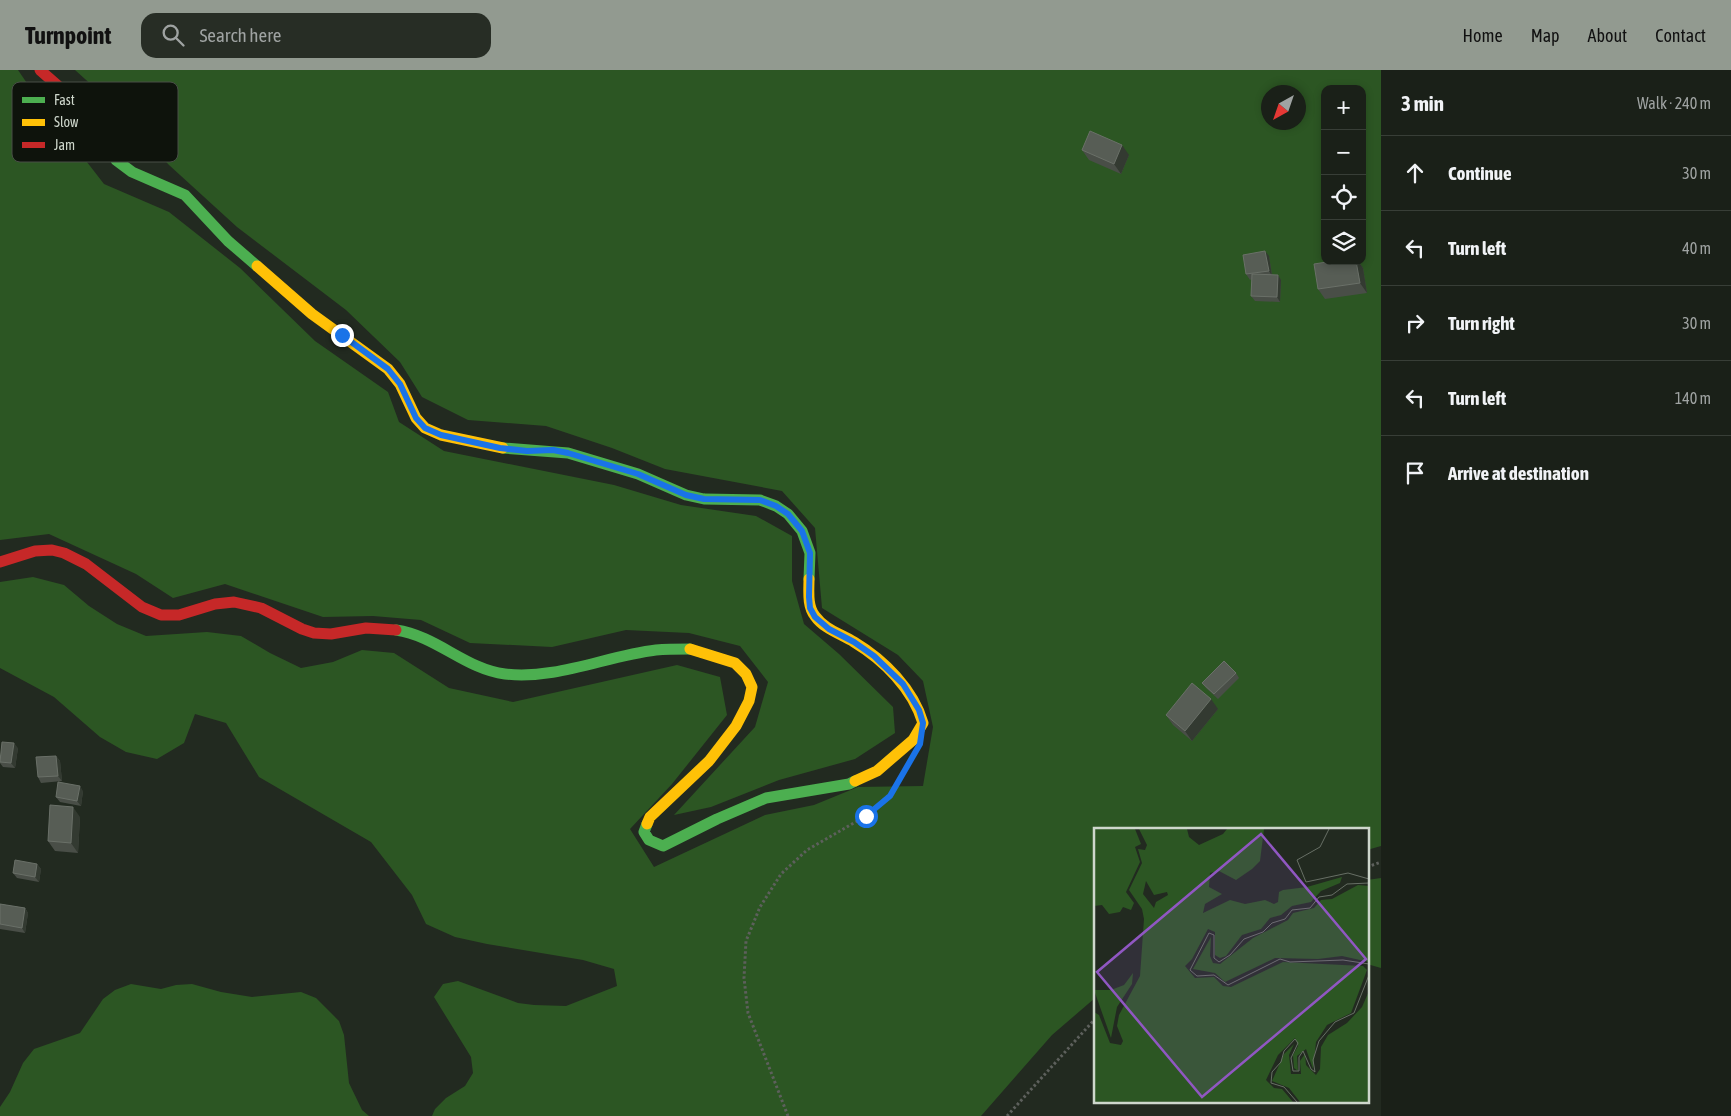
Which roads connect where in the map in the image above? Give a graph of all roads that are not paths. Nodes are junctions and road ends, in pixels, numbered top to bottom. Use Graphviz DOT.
graph roads {
  1 [pos="40,70"];
  2 [pos="54,82"];
  3 [pos="119,162"];
  4 [pos="0,562"];
  1 -- 2 [label="street"];
  3 -- 4 [label="street"];
}
